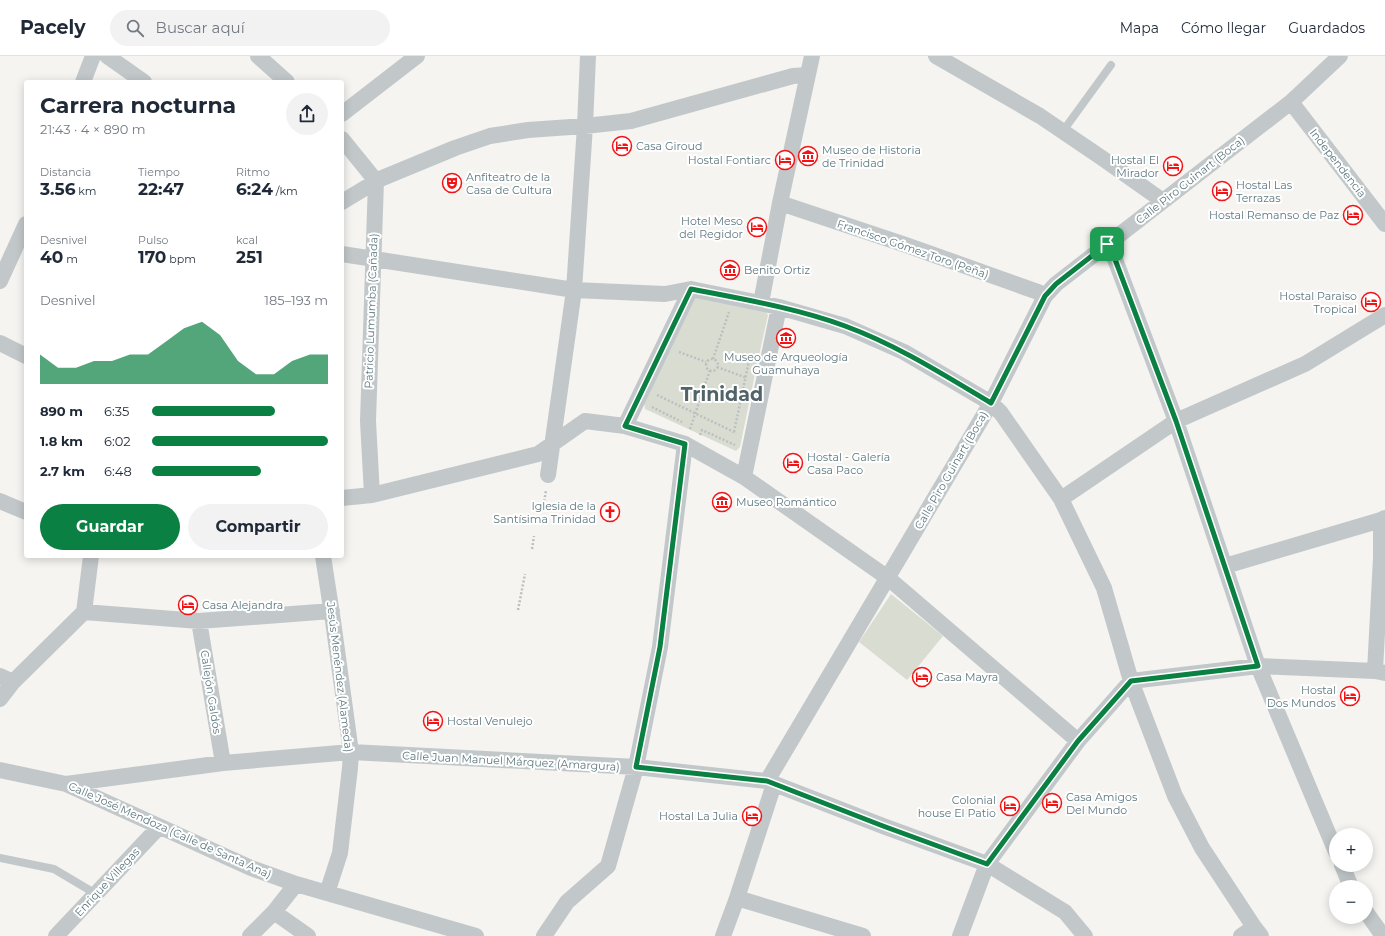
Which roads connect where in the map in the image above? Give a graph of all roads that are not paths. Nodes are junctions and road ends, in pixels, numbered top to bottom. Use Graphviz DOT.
graph roads {
  1 [pos="93,56"];
  2 [pos="107,56"];
  3 [pos="258,56"];
  4 [pos="417,56"];
  5 [pos="588,56"];
  6 [pos="812,56"];
  7 [pos="936,56"];
  8 [pos="1340,56"];
  9 [pos="1111,65"];
  10 [pos="808,75"];
  11 [pos="84,80"];
  12 [pos="141,80"];
  13 [pos="285,80"];
  14 [pos="1291,102"];
  15 [pos="344,112"];
  16 [pos="586,126"];
  17 [pos="1063,131"];
  18 [pos="344,141"];
  19 [pos="376,181"];
  20 [pos="344,201"];
  21 [pos="1163,201"];
  22 [pos="780,203"];
  23 [pos="1385,224"];
  24 [pos="24,228"];
  25 [pos="1107,244"];
  26 [pos="344,254"];
  27 [pos="373,259"];
  28 [pos="0,281"];
  29 [pos="691,289"];
  30 [pos="574,290"];
  31 [pos="1045,296"];
  32 [pos="761,303"];
  33 [pos="779,307"];
  34 [pos="1385,315"];
  35 [pos="0,343"];
  36 [pos="24,355"];
  37 [pos="991,403"];
  38 [pos="1176,421"];
  39 [pos="625,426"];
  40 [pos="687,437"];
  41 [pos="553,442"];
  42 [pos="548,475"];
  43 [pos="744,477"];
  44 [pos="372,495"];
  45 [pos="344,498"];
  46 [pos="1061,499"];
  47 [pos="0,501"];
  48 [pos="24,511"];
  49 [pos="1383,519"];
  50 [pos="91,558"];
  51 [pos="323,558"];
  52 [pos="1225,566"];
  53 [pos="888,578"];
  54 [pos="332,611"];
  55 [pos="84,612"];
  56 [pos="199,621"];
  57 [pos="1258,666"];
  58 [pos="1380,672"];
  59 [pos="7,679"];
  60 [pos="1131,681"];
  61 [pos="0,699"];
  62 [pos="1078,741"];
  63 [pos="351,752"];
  64 [pos="222,763"];
  65 [pos="636,767"];
  66 [pos="0,770"];
  67 [pos="770,782"];
  68 [pos="66,784"];
  69 [pos="159,827"];
  70 [pos="1329,835"];
  71 [pos="0,858"];
  72 [pos="987,864"];
  73 [pos="296,884"];
  74 [pos="327,892"];
  75 [pos="96,894"];
  76 [pos="737,898"];
  77 [pos="274,912"];
  78 [pos="1373,922"];
  79 [pos="1252,933"];
  80 [pos="56,936"];
  81 [pos="250,936"];
  82 [pos="308,936"];
  83 [pos="476,936"];
  84 [pos="544,936"];
  85 [pos="723,936"];
  86 [pos="863,936"];
  87 [pos="960,936"];
  88 [pos="1085,936"];
  89 [pos="1383,936"];
  1 -- 11 [label="street"];
  2 -- 12 [label="street"];
  3 -- 13 [label="street"];
  4 -- 15 [label="street"];
  5 -- 16 [label="street"];
  6 -- 10 [label="street"];
  7 -- 17 [label="street"];
  8 -- 14 [label="street, Calle Piro Guinart (Boca)"];
  9 -- 17 [label="lane"];
  10 -- 16 [label="street"];
  10 -- 22 [label="street"];
  14 -- 21 [label="street, Calle Piro Guinart (Boca)"];
  14 -- 23 [label="street, Independencia"];
  16 -- 19 [label="street"];
  16 -- 30 [label="street"];
  17 -- 21 [label="street"];
  18 -- 19 [label="street"];
  19 -- 20 [label="street"];
  19 -- 27 [label="street, Patricio Lumumba (Cañada)"];
  21 -- 25 [label="street, Calle Piro Guinart (Boca)"];
  22 -- 31 [label="street, Francisco Gómez Toro (Peña)"];
  22 -- 32 [label="street"];
  24 -- 28 [label="street"];
  25 -- 31 [label="street, Calle Piro Guinart (Boca)"];
  25 -- 38 [label="street"];
  26 -- 27 [label="street"];
  27 -- 30 [label="street"];
  27 -- 44 [label="street, Patricio Lumumba (Cañada)"];
  29 -- 30 [label="street"];
  29 -- 32 [label="street"];
  29 -- 39 [label="street"];
  30 -- 41 [label="street"];
  31 -- 37 [label="street, Calle Piro Guinart (Boca)"];
  32 -- 33 [label="street"];
  33 -- 37 [label="street"];
  33 -- 43 [label="street"];
  34 -- 38 [label="street"];
  35 -- 36 [label="street"];
  37 -- 46 [label="street"];
  37 -- 53 [label="street, Calle Piro Guinart (Boca)"];
  38 -- 46 [label="street"];
  38 -- 52 [label="street"];
  39 -- 40 [label="street"];
  39 -- 41 [label="street"];
  40 -- 43 [label="street"];
  40 -- 65 [label="street"];
  41 -- 42 [label="street"];
  41 -- 44 [label="street"];
  43 -- 53 [label="street"];
  44 -- 45 [label="street"];
  46 -- 60 [label="street"];
  47 -- 48 [label="street"];
  49 -- 52 [label="street"];
  49 -- 58 [label="street"];
  50 -- 55 [label="street"];
  51 -- 54 [label="street, Jesús Menéndez (Alameda)"];
  52 -- 57 [label="street"];
  53 -- 62 [label="street"];
  53 -- 67 [label="street, Calle Piro Guinart (Boca)"];
  54 -- 56 [label="street"];
  54 -- 63 [label="street, Jesús Menéndez (Alameda)"];
  55 -- 56 [label="street"];
  55 -- 59 [label="street"];
  56 -- 64 [label="street, Callejón Galdós"];
  57 -- 58 [label="street"];
  57 -- 60 [label="street"];
  57 -- 70 [label="street"];
  59 -- 61 [label="street"];
  60 -- 62 [label="street"];
  60 -- 79 [label="street"];
  62 -- 72 [label="street"];
  63 -- 64 [label="street, Calle Juan Manuel Márquez (Amargura)"];
  63 -- 65 [label="street, Calle Juan Manuel Márquez (Amargura)"];
  63 -- 74 [label="street, Jesús Menéndez (Alameda)"];
  64 -- 68 [label="street, Calle Juan Manuel Márquez (Amargura)"];
  65 -- 67 [label="street, Calle Juan Manuel Márquez (Amargura)"];
  65 -- 84 [label="street"];
  66 -- 68 [label="street, Calle José Mendoza (Calle de Santa Ana)"];
  67 -- 72 [label="street, Calle Juan Manuel Márquez (Amargura)"];
  67 -- 76 [label="street, Calle Piro Guinart (Boca)"];
  68 -- 69 [label="street, Calle José Mendoza (Calle de Santa Ana)"];
  69 -- 73 [label="street, Calle José Mendoza (Calle de Santa Ana)"];
  69 -- 75 [label="street, Enrique Villegas"];
  71 -- 75 [label="lane"];
  72 -- 87 [label="street"];
  72 -- 88 [label="street, Calle Juan Manuel Márquez (Amargura)"];
  73 -- 74 [label="street, Calle José Mendoza (Calle de Santa Ana)"];
  73 -- 77 [label="street"];
  74 -- 83 [label="street, Calle José Mendoza (Calle de Santa Ana)"];
  75 -- 80 [label="street, Enrique Villegas"];
  76 -- 85 [label="street, Calle Piro Guinart (Boca)"];
  76 -- 86 [label="street"];
  77 -- 81 [label="street"];
  77 -- 82 [label="street"];
  78 -- 89 [label="street"];
}
